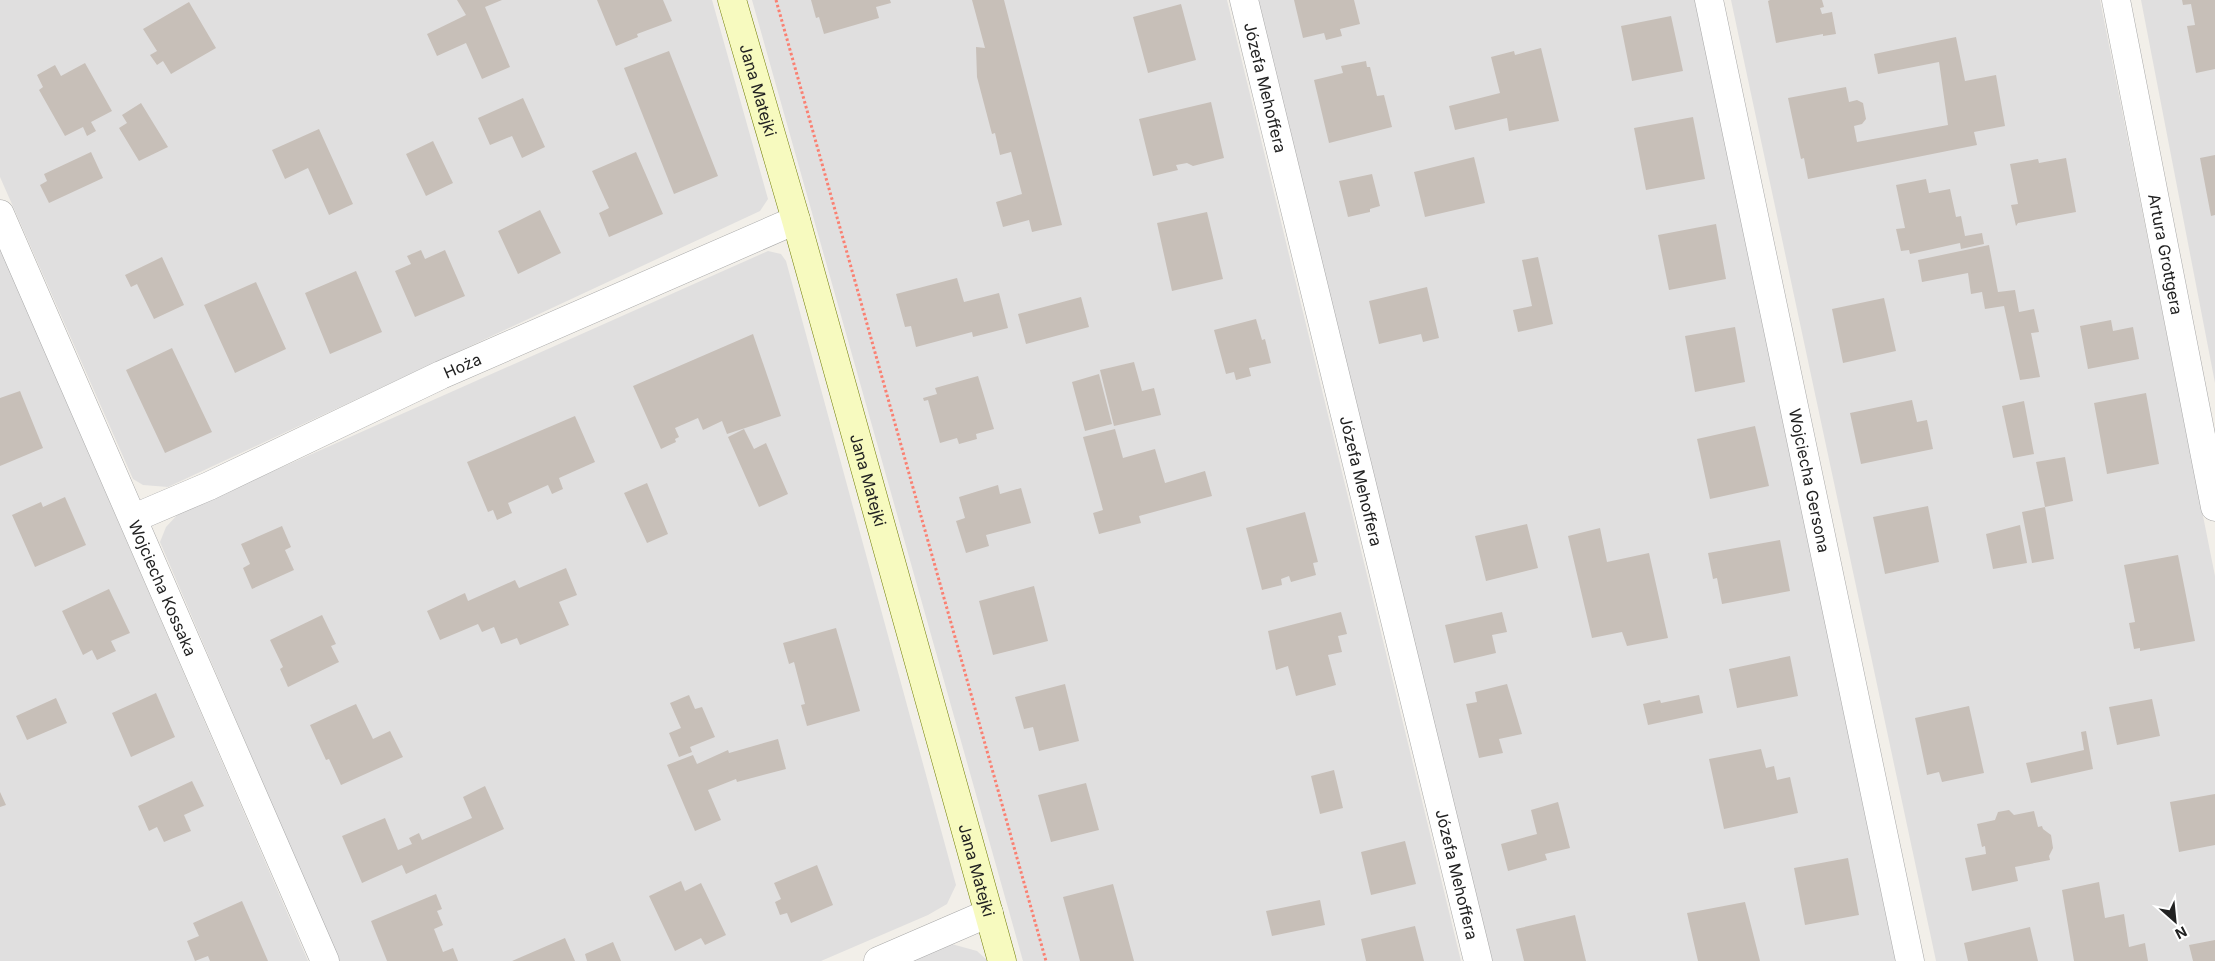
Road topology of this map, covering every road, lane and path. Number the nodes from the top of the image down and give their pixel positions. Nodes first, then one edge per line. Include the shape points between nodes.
1 (732, 0) edge
2 (776, 0) edge
3 (1244, 0) edge
4 (1709, 0) edge
5 (2116, 0) edge
6 (0, 214) edge
7 (796, 220) junction
8 (2215, 507) edge
9 (134, 518) junction
10 (989, 913) junction
11 (324, 961) edge
12 (878, 961) edge
13 (1002, 961) edge
14 (1046, 961) edge
15 (1478, 961) edge
16 (1910, 961) edge

1 - 7 street, Jana Matejki
2 - 14 path
3 - 15 street, Józefa Mehoffera
4 - 16 street, Wojciecha Gersona
5 - 8 street, Artura Grottgera
6 - 9 street, Wojciecha Kossaka
7 - 9 street, Hoża via 440,375 209,486
7 - 10 street, Jana Matejki
9 - 11 street, Wojciecha Kossaka
10 - 12 street
10 - 13 street, Jana Matejki

